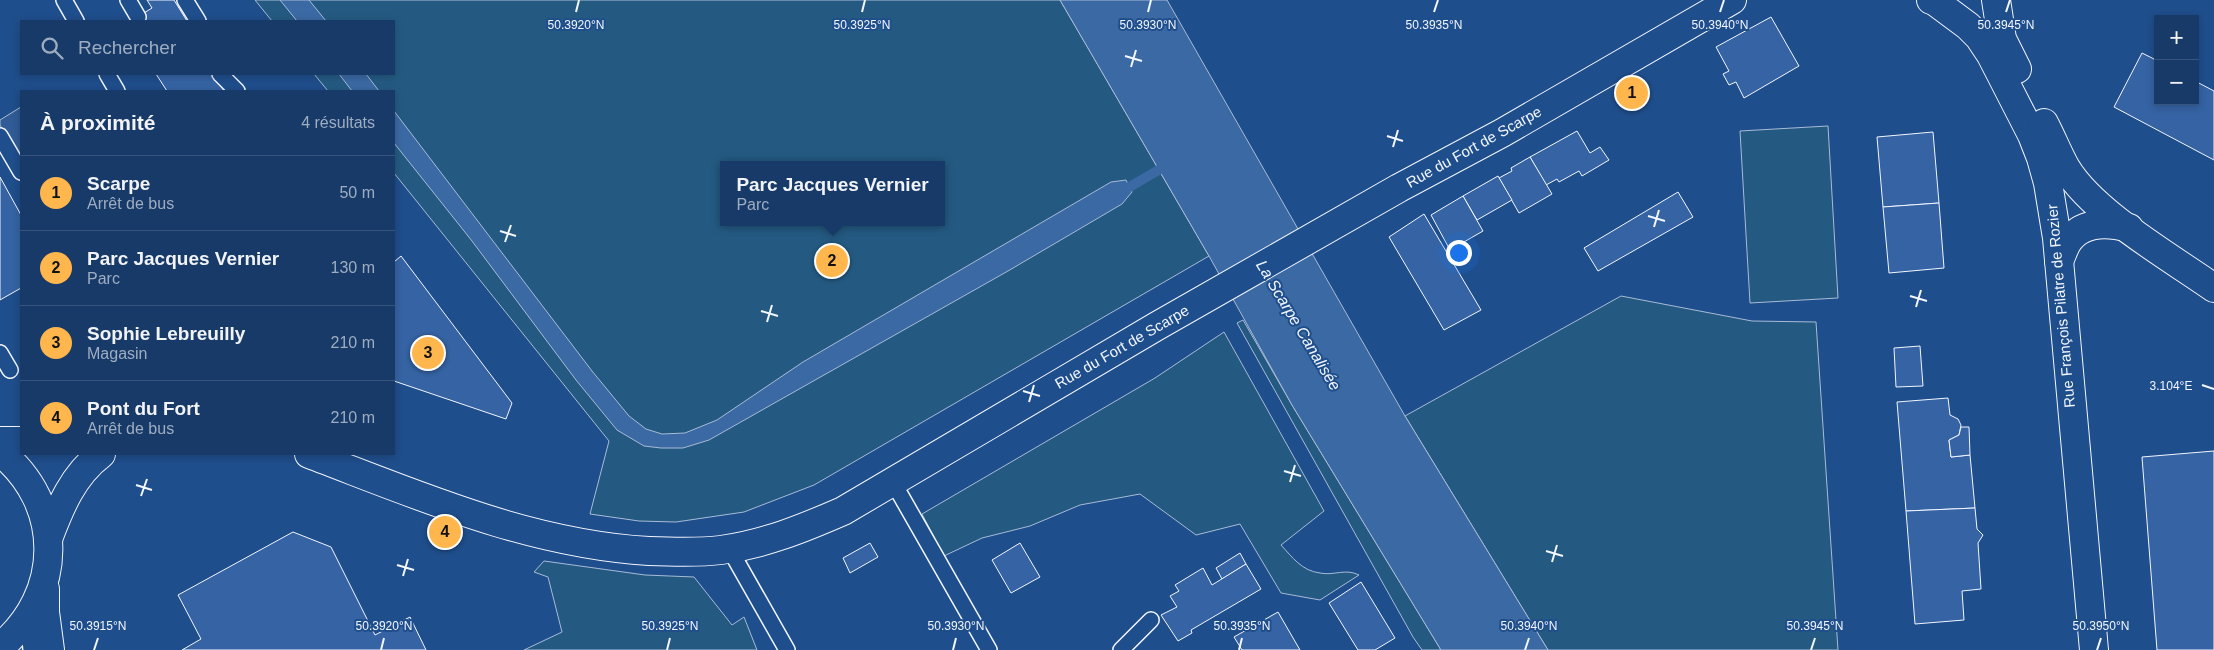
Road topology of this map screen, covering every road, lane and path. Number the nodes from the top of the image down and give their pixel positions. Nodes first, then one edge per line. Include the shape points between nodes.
1 (64, 0) edge
2 (128, 0) edge
3 (185, 0) edge
4 (1932, 0) edge
5 (1937, 0) edge
6 (1996, 0) edge
7 (1732, 1) edge
8 (138, 17) dead end
9 (75, 20) edge
10 (197, 20) edge
11 (108, 75) edge
12 (221, 75) edge
13 (116, 90) edge
14 (236, 90) edge
15 (0, 136) edge
16 (20, 170) edge
17 (2129, 228) junction
18 (2059, 261) junction
19 (2214, 288) edge
20 (0, 354) edge
21 (10, 370) dead end
22 (20, 441) edge
23 (0, 442) edge
24 (0, 452) edge
25 (100, 455) edge
26 (312, 455) edge
27 (893, 482) junction
28 (48, 539) junction
29 (729, 548) junction
30 (45, 580) junction
31 (31, 614) junction
32 (1151, 620) dead end
33 (0, 647) edge
34 (31, 650) edge
35 (50, 650) edge
36 (786, 650) edge
37 (989, 650) edge
38 (1121, 650) edge
39 (2094, 650) edge

1 - 9 lane
2 - 8 lane
3 - 10 lane
4 - 5 main road
4 - 18 main road, Rue François Pilatre de Rozier via 1980,37 2032,135 2048,182
6 - 17 main road via 2002,38 2066,168 2084,191
7 - 27 main road, Rue du Fort de Scarpe via 1190,308
11 - 13 lane
12 - 14 lane
15 - 16 lane
17 - 18 main road via 2102,223 2088,227 2067,242
17 - 19 main road
18 - 39 main road, Rue François Pilatre de Rozier
20 - 21 lane
22 - 23 main road
24 - 28 main road via 19,470 36,495
25 - 28 main road via 92,460 70,490
26 - 29 main road, Rue du Fort de Scarpe via 448,507 542,535 628,550 692,552
27 - 29 main road, Rue du Fort de Scarpe via 796,532
27 - 37 lane
28 - 30 main road
29 - 36 lane
30 - 31 main road
30 - 35 main road
31 - 33 main road
31 - 34 lane
32 - 38 lane

